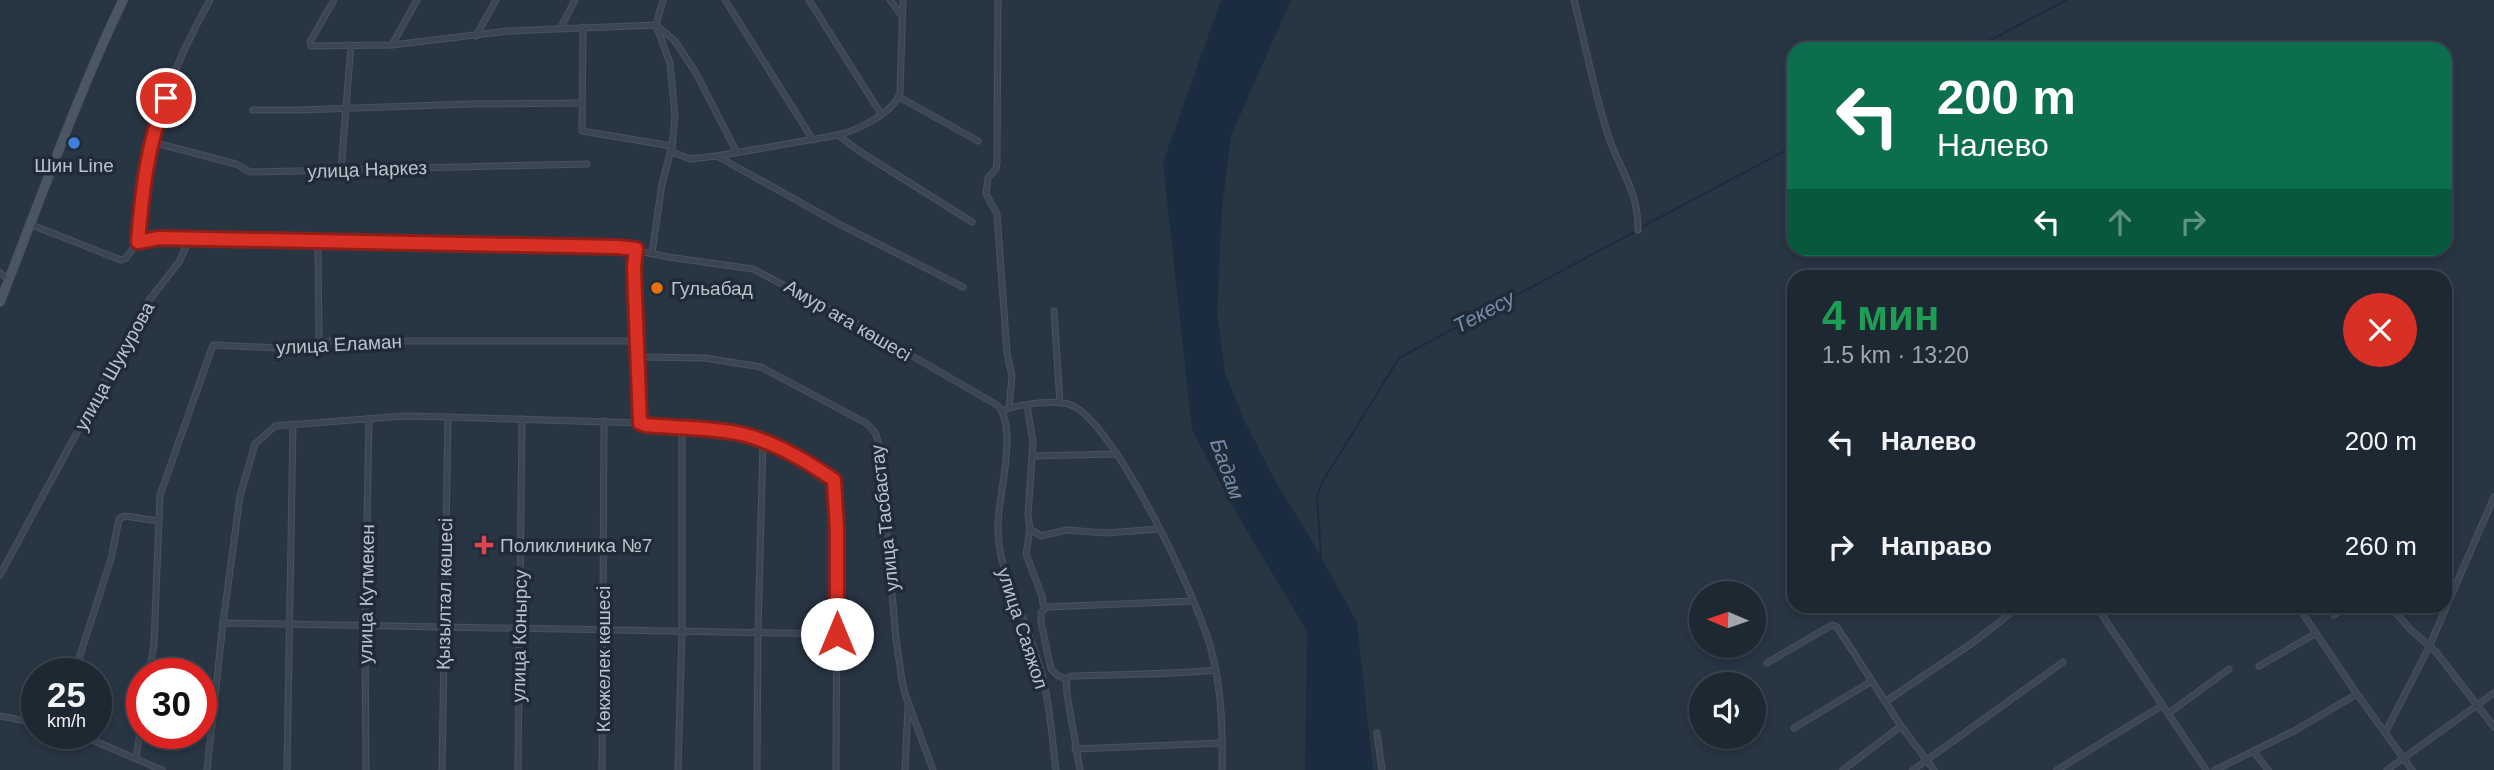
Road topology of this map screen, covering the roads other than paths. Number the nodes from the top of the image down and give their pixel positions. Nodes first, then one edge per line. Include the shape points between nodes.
1 (123, 0) edge
2 (210, 0) edge
3 (334, 0) edge
4 (417, 0) edge
5 (496, 0) edge
6 (575, 0) edge
7 (663, 0) edge
8 (725, 0) edge
9 (808, 0) edge
10 (890, 0) edge
11 (903, 0) edge
12 (998, 0) edge
13 (1574, 0) edge
14 (902, 16) junction
15 (656, 26) junction
16 (561, 27) junction
17 (583, 27) junction
18 (476, 36) junction
19 (351, 45) junction
20 (391, 45) junction
21 (899, 97) junction
22 (581, 103) junction
23 (345, 109) junction
24 (253, 110) dead end
25 (881, 114) junction
26 (838, 135) junction
27 (813, 140) junction
28 (978, 141) dead end
29 (152, 142) junction
30 (671, 149) junction
31 (736, 151) junction
32 (717, 156) junction
33 (587, 164) dead end
34 (341, 170) junction
35 (972, 222) dead end
36 (29, 224) junction
37 (1638, 230) dead end
38 (189, 240) junction
39 (138, 242) junction
40 (318, 242) junction
41 (636, 249) junction
42 (652, 253) junction
43 (0, 273) edge
44 (9, 280) junction
45 (963, 287) dead end
46 (0, 302) edge
47 (1054, 311) dead end
48 (636, 341) junction
49 (319, 342) junction
50 (638, 357) junction
51 (1060, 403) junction
52 (1027, 405) junction
53 (1006, 409) junction
54 (448, 417) junction
55 (369, 419) junction
56 (522, 419) junction
57 (604, 421) junction
58 (640, 423) junction
59 (293, 424) junction
60 (682, 428) junction
61 (763, 441) junction
62 (1117, 454) junction
63 (1031, 456) junction
64 (2494, 497) edge
65 (158, 521) junction
66 (1030, 529) junction
67 (1159, 529) junction
68 (0, 575) edge
69 (2452, 594) edge
70 (1193, 601) junction
71 (1046, 607) junction
72 (2011, 613) edge
73 (2101, 613) edge
74 (2302, 613) edge
75 (2337, 613) edge
76 (2397, 613) edge
77 (2444, 613) edge
78 (2334, 615) dead end
79 (223, 623) junction
80 (288, 625) junction
81 (365, 626) junction
82 (519, 628) junction
83 (443, 629) junction
84 (603, 629) junction
85 (682, 631) junction
86 (758, 632) junction
87 (837, 634) junction
88 (2315, 634) junction
89 (2429, 647) junction
90 (79, 658) edge
91 (152, 658) edge
92 (2063, 662) dead end
93 (1767, 663) dead end
94 (2259, 666) dead end
95 (2229, 669) dead end
96 (1216, 670) junction
97 (1069, 678) junction
98 (1872, 681) junction
99 (2494, 693) edge
100 (2357, 694) junction
101 (908, 702) junction
102 (1885, 702) junction
103 (2163, 705) junction
104 (2476, 706) junction
105 (2169, 713) junction
106 (0, 716) edge
107 (21, 720) edge
108 (1901, 726) junction
109 (2494, 727) edge
110 (1794, 728) dead end
111 (1377, 733) dead end
112 (2385, 733) junction
113 (1222, 743) junction
114 (112, 748) edge
115 (137, 749) edge
116 (1076, 749) junction
117 (2253, 751) junction
118 (136, 758) junction
119 (2404, 758) junction
120 (1927, 760) junction
121 (162, 770) edge
122 (207, 770) edge
123 (287, 770) edge
124 (366, 770) edge
125 (442, 770) edge
126 (518, 770) edge
127 (602, 770) edge
128 (678, 770) edge
129 (757, 770) edge
130 (836, 770) edge
131 (905, 770) edge
132 (933, 770) edge
133 (1056, 770) edge
134 (1080, 770) edge
135 (1222, 770) edge
136 (1382, 770) edge
137 (1843, 770) edge
138 (1913, 770) edge
139 (1934, 770) edge
140 (2057, 770) edge
141 (2206, 770) edge
142 (2215, 770) edge
143 (2268, 770) edge
144 (2387, 770) edge
145 (2412, 770) edge

1 - 36 main road
2 - 29 street via 191,34
3 - 19 street via 310,45
4 - 20 street
5 - 18 street
6 - 16 street
7 - 15 street
8 - 27 street
9 - 25 street
10 - 14 street
11 - 14 street
12 - 53 street, улица Саяжол via 997,163 986,194 997,214 1012,376
13 - 37 street via 1608,135 1634,192
14 - 21 street
15 - 17 street
15 - 30 street via 670,63 675,117
15 - 31 street via 675,41 696,73
16 - 17 street
16 - 18 street
17 - 22 street
18 - 20 street
19 - 20 street
19 - 23 street
21 - 25 street
21 - 28 street
22 - 23 street
22 - 30 street via 584,132
23 - 24 street
23 - 34 street
25 - 26 street
26 - 27 street
26 - 35 street
27 - 31 street
29 - 34 street, улица Наркез via 236,164 250,172
29 - 39 street via 142,187
30 - 32 street via 690,159
30 - 42 street
31 - 32 street
32 - 45 street
33 - 34 street, улица Наркез
36 - 39 street via 119,260
36 - 44 main road
38 - 39 street
38 - 40 street, Амур аға көшесі
38 - 68 street, улица Шукурова via 179,262 147,303
40 - 41 street, Амур аға көшесі
40 - 49 street
41 - 42 street, Амур аға көшесі
41 - 48 street
42 - 53 street, Амур аға көшесі via 753,269
43 - 44 street
44 - 46 main road
47 - 51 street
48 - 49 street, улица Еламан
48 - 50 street
49 - 65 street, улица Еламан via 302,349 213,345 165,476
50 - 58 street
50 - 101 street, улица Тасбастау via 705,358 761,367 875,432 896,639
51 - 52 street
51 - 62 street via 1082,411
52 - 53 street
52 - 63 street
53 - 133 street, улица Саяжол via 999,550 1043,678
54 - 55 street
54 - 56 street
54 - 83 street, Қызылтал көшесі
55 - 59 street
55 - 81 street, улица Кутмекен
56 - 57 street
56 - 82 street, улица Конырсу
57 - 58 street
57 - 84 street, Көкжелек көшесі
58 - 60 street
59 - 79 street via 275,425 255,444 240,496
59 - 80 street
60 - 61 street
60 - 85 street
61 - 86 street
61 - 87 street via 834,480
62 - 63 street
62 - 67 street
63 - 66 street
64 - 69 street
65 - 90 street via 119,519
65 - 91 street, улица Еламан
66 - 67 street via 1041,536 1067,530
66 - 71 street via 1026,554
67 - 70 street
70 - 71 street
70 - 96 street
71 - 97 street via 1041,622 1051,669
72 - 102 street
73 - 103 street
74 - 88 street
75 - 78 street
76 - 89 street
77 - 89 street
79 - 80 street
79 - 122 street
80 - 81 street
80 - 123 street
81 - 83 street
81 - 124 street, улица Кутмекен
82 - 83 street
82 - 84 street
82 - 126 street, улица Конырсу
83 - 125 street, Қызылтал көшесі
84 - 85 street
84 - 127 street, Көкжелек көшесі
85 - 86 street
85 - 128 street
86 - 87 street
86 - 129 street
87 - 130 street
88 - 94 street
88 - 100 street
89 - 104 street
89 - 112 street
92 - 120 street
93 - 98 street via 1832,625
95 - 105 street
96 - 97 street
96 - 113 street
97 - 116 street via 1067,694
98 - 102 street
98 - 110 street
99 - 104 street
100 - 112 street
100 - 117 street
101 - 131 street
101 - 132 street, улица Тасбастау
102 - 108 street
103 - 105 street
103 - 140 street
104 - 109 street
104 - 119 street
105 - 141 street
106 - 107 street
108 - 120 street
108 - 137 street
111 - 136 street
112 - 119 street
113 - 116 street
113 - 135 street
114 - 118 street
115 - 118 street
116 - 134 street
117 - 142 street
117 - 143 street
118 - 121 street
119 - 144 street
119 - 145 street
120 - 138 street
120 - 139 street

